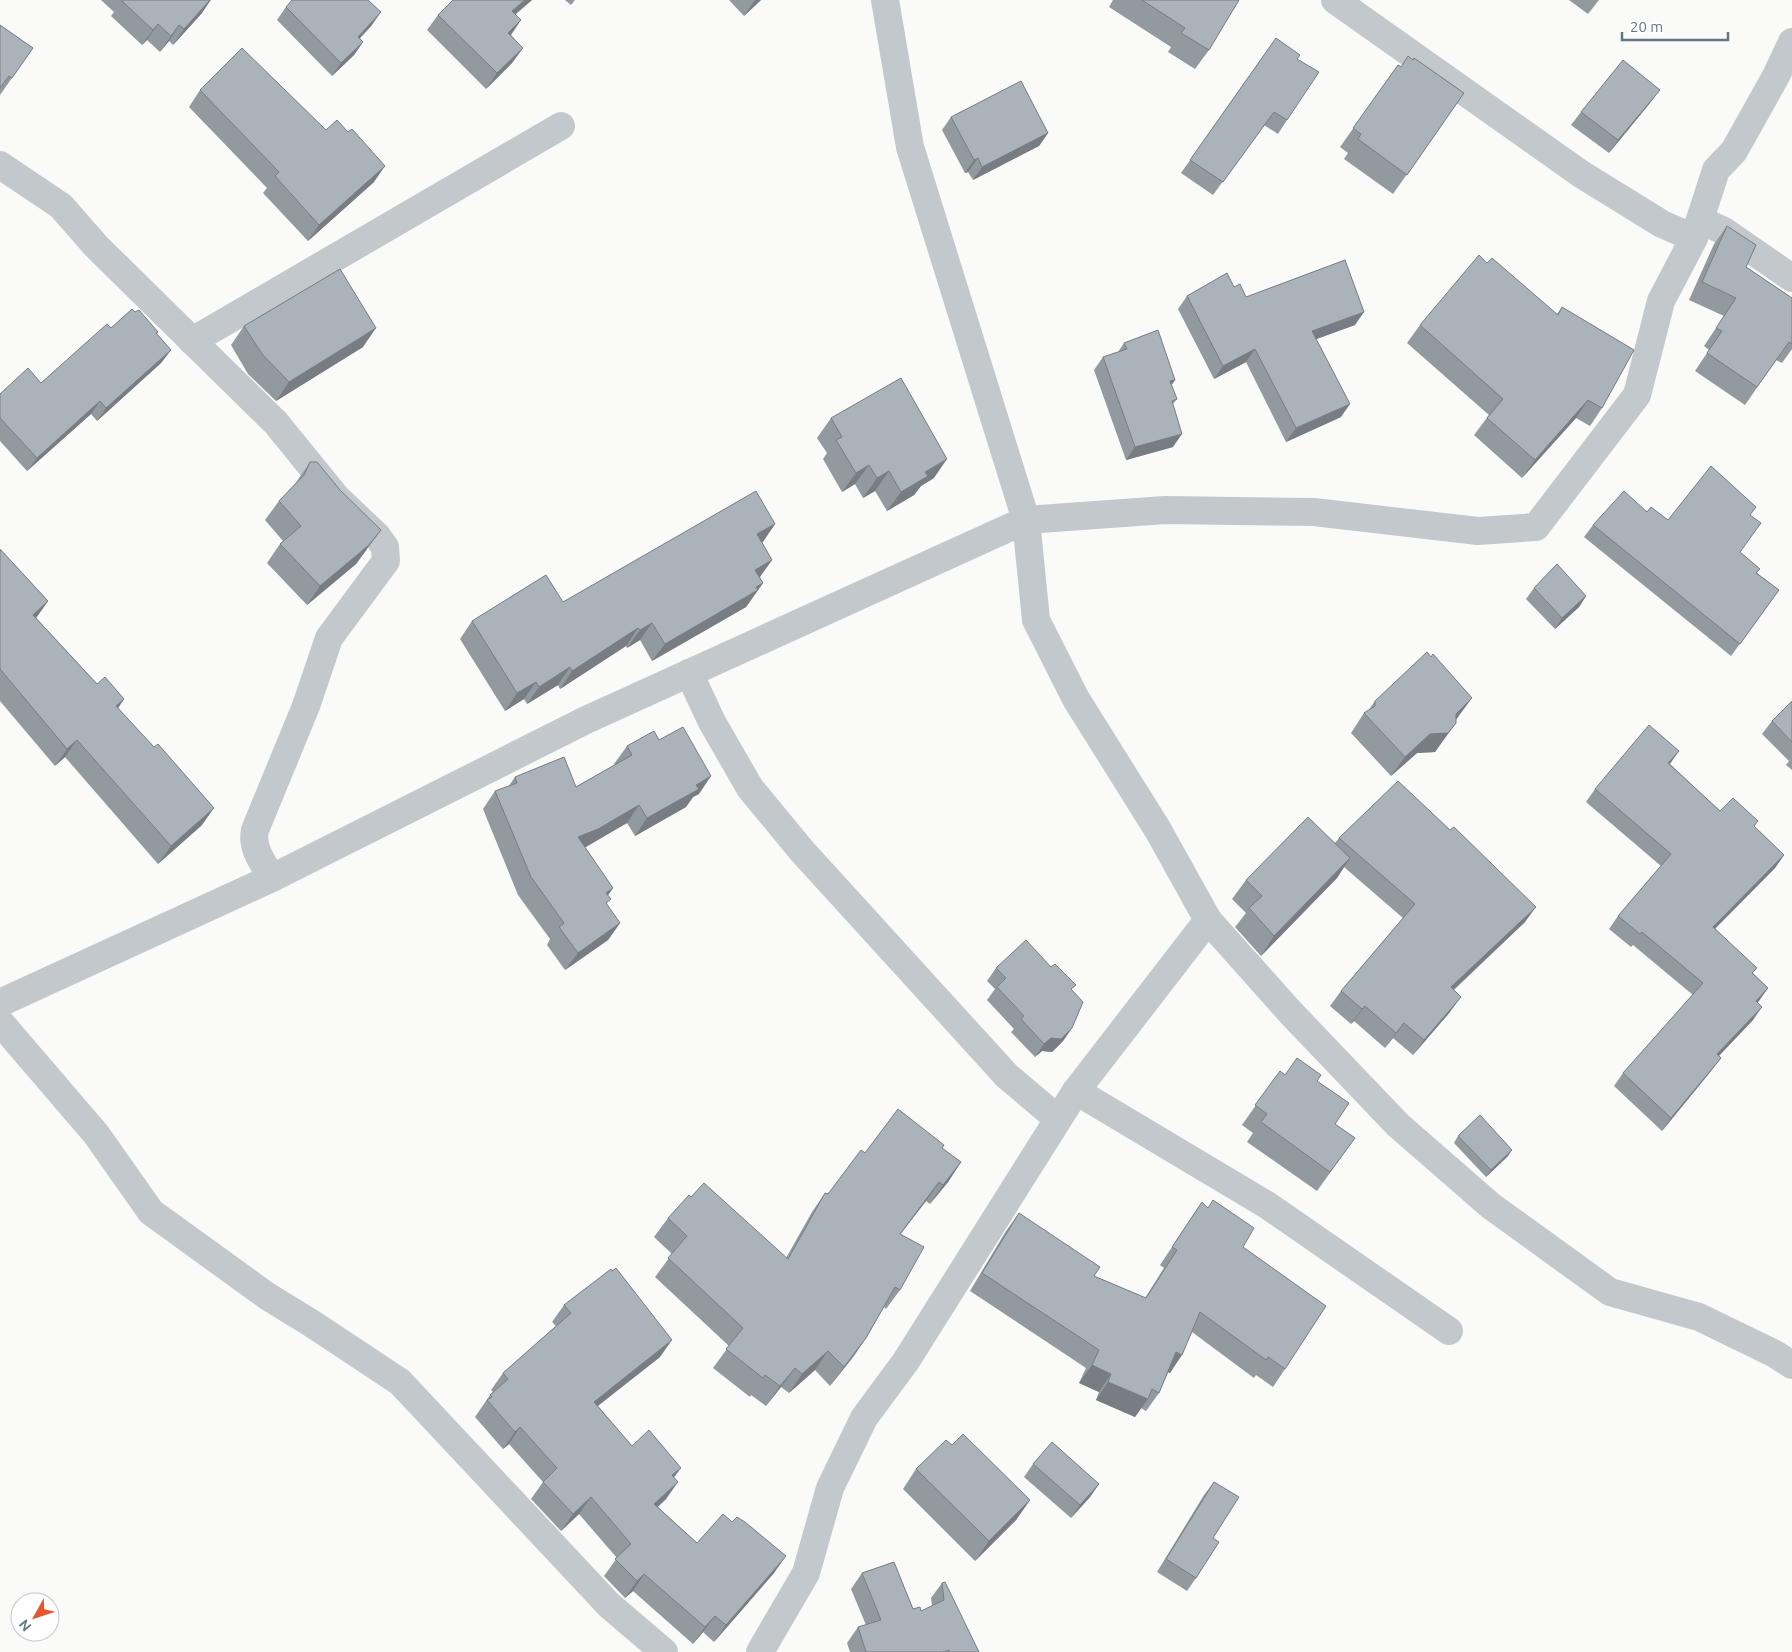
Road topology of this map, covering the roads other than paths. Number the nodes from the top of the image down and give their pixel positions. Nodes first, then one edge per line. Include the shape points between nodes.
1 (886, 0) edge
2 (1335, 0) edge
3 (1792, 42) edge
4 (561, 126) dead end
5 (0, 165) edge
6 (1697, 229) junction
7 (1792, 278) edge
8 (192, 341) junction
9 (1026, 520) junction
10 (689, 673) junction
11 (272, 878) junction
12 (1208, 920) junction
13 (0, 1003) edge
14 (0, 1022) edge
15 (1076, 1091) junction
16 (1058, 1120) junction
17 (1449, 1331) dead end
18 (1792, 1365) edge
19 (664, 1652) edge
20 (760, 1652) edge

1 - 9 street via 910,147
2 - 6 street via 1581,174 1662,224
3 - 6 street via 1734,151 1716,170
4 - 8 street
5 - 8 street via 61,206 96,246
6 - 7 street via 1724,231
6 - 9 street via 1661,301 1637,395 1536,526 1478,531 1314,512 1165,510
8 - 11 street via 276,423 337,498 377,536 385,548 386,560 329,638 306,706 255,830 255,848
9 - 10 street
9 - 12 street via 1036,620 1076,699 1158,830
10 - 11 street via 586,720
10 - 16 street via 712,722 750,788 802,851 1007,1076
11 - 13 street
12 - 15 street
12 - 18 street via 1290,1013 1398,1125 1491,1206 1610,1292 1699,1318
14 - 19 street via 96,1134 151,1212 267,1296 400,1382 610,1606
15 - 16 street
15 - 17 street via 1267,1205
16 - 20 street via 906,1361 864,1418 830,1488 806,1573

